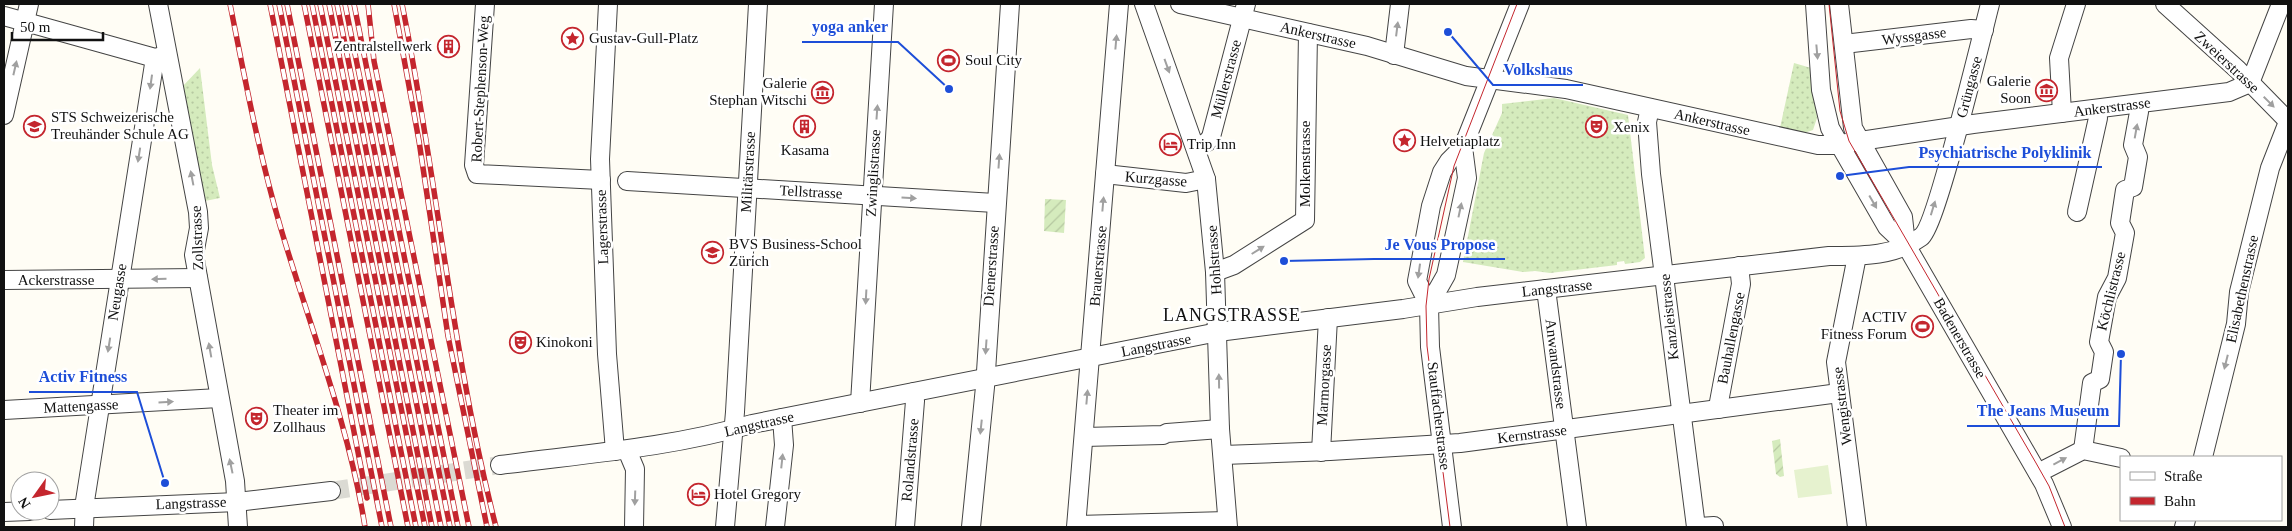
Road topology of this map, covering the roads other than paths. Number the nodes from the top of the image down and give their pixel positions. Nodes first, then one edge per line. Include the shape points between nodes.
1 (29, 4) edge
2 (158, 4) edge
3 (485, 4) edge
4 (608, 4) edge
5 (758, 4) edge
6 (884, 4) edge
7 (1010, 4) edge
8 (1119, 4) edge
9 (1144, 4) edge
10 (1180, 4) edge
11 (1400, 4) edge
12 (1520, 4) edge
13 (1815, 4) edge
14 (1839, 4) edge
15 (1990, 4) edge
16 (2076, 4) edge
17 (2165, 4) edge
18 (2281, 4) edge
19 (1244, 10) edge
20 (4, 16) edge
21 (25, 22) junction
22 (1984, 30) junction
23 (1308, 32) junction
24 (1844, 44) junction
25 (1394, 55) junction
26 (161, 56) junction
27 (1490, 79) junction
28 (2250, 83) junction
29 (2138, 104) junction
30 (1650, 108) junction
31 (2097, 109) junction
32 (2062, 113) junction
33 (4, 116) edge
34 (2288, 122) edge
35 (1958, 128) junction
36 (1859, 142) junction
37 (1839, 145) junction
38 (1463, 147) junction
39 (1196, 148) junction
40 (1105, 174) junction
41 (1206, 179) junction
42 (601, 180) junction
43 (627, 181) dead end
44 (747, 189) junction
45 (872, 196) junction
46 (995, 203) junction
47 (2077, 212) dead end
48 (1906, 245) junction
49 (1857, 256) junction
50 (1739, 266) junction
51 (1215, 272) junction
52 (1665, 275) junction
53 (198, 278) junction
54 (4, 280) edge
55 (119, 280) junction
56 (1546, 289) junction
57 (1429, 304) junction
58 (1328, 318) junction
59 (1218, 332) junction
60 (1091, 358) junction
61 (985, 378) junction
62 (914, 392) junction
63 (1839, 392) junction
64 (219, 398) junction
65 (860, 403) junction
66 (100, 405) junction
67 (1719, 409) junction
68 (4, 410) edge
69 (1680, 415) junction
70 (782, 418) junction
71 (734, 429) junction
72 (1220, 429) junction
73 (1564, 430) junction
74 (1084, 437) junction
75 (1442, 444) junction
76 (621, 450) junction
77 (2083, 450) junction
78 (1320, 452) junction
79 (1223, 455) junction
80 (2203, 456) edge
81 (2120, 458) edge
82 (500, 465) tunnel mouth
83 (2041, 478) junction
84 (331, 491) tunnel mouth
85 (237, 502) junction
86 (84, 508) junction
87 (60, 509) edge
88 (1227, 524) edge
89 (1076, 526) edge
90 (84, 527) edge
91 (238, 527) edge
92 (634, 527) edge
93 (725, 527) edge
94 (776, 527) edge
95 (905, 527) edge
96 (971, 527) edge
97 (1452, 527) edge
98 (1577, 527) edge
99 (1703, 527) edge
100 (1857, 527) edge
101 (2049, 527) edge
102 (2062, 527) edge

1 - 21 street
2 - 26 street, Zollstrasse
3 - 42 street, Robert-Stephenson-Weg via 474,160 477,174
4 - 42 street, Lagerstrasse
5 - 44 street, Militärstrasse
45 -> 6 street, Zwinglistrasse
46 -> 7 street, Dienerstrasse
40 -> 8 street, Brauerstrasse
9 -> 39 street, Hohlstrasse
10 - 19 street, Ankerstrasse
25 -> 11 street
12 - 27 street, Stauffacherstrasse
13 -> 37 street, Badenerstrasse via 1821,90 1830,128
14 - 24 street, Badenerstrasse
15 - 22 street, Grüngasse
16 - 32 street via 2058,66
17 - 28 street, Zweierstrasse
18 - 28 street
19 - 23 street, Ankerstrasse
19 - 39 street, Müllerstrasse via 1211,136 1208,142
20 - 21 street
21 - 26 street
33 -> 21 street
22 - 24 street, Wyssgasse
22 - 35 street, Grüngasse
23 - 25 street, Ankerstrasse
51 -> 23 street, Molkenstrasse via 1234,265 1305,220
24 - 36 street, Badenerstrasse via 1853,128
25 - 27 street, Ankerstrasse via 1466,76
53 -> 26 street, Zollstrasse via 194,254 199,228 198,212
26 -> 55 street, Neugasse
27 - 30 street, Ankerstrasse via 1544,84
27 - 38 street, Stauffacherstrasse
28 - 29 street, Ankerstrasse via 2229,92
28 -> 34 street, Zweierstrasse
29 - 31 street, Ankerstrasse
77 -> 29 street, Köchlistrasse via 2092,384 2100,379 2104,352 2099,342 2107,297 2117,278 2125,233 2120,223 2125,190 2133,187 2138,157 2133,145
30 - 37 street, Ankerstrasse via 1818,146
30 - 52 street, Kanzleistrasse via 1647,122 1651,174
31 - 32 street, Ankerstrasse
31 - 47 street via 2098,118
32 - 35 street, Ankerstrasse
34 -> 80 street, Elisabethenstrasse via 2270,168
35 - 36 street, Ankerstrasse
48 -> 35 street, Grüngasse via 1926,232
36 - 37 street, Ankerstrasse
36 - 48 street, Badenerstrasse via 1903,217
37 -> 48 street, Badenerstrasse via 1887,227
57 -> 38 street, Stauffacherstrasse via 1443,284 1448,266 1467,178
38 -> 57 street, Stauffacherstrasse via 1442,172 1431,206 1418,281
39 - 41 street, Hohlstrasse
40 - 41 street, Kurzgasse via 1186,183
60 -> 40 street, Brauerstrasse
41 - 51 street, Hohlstrasse
42 - 76 street, Lagerstrasse via 608,380
43 - 44 street, Tellstrasse
44 - 45 street, Tellstrasse
44 - 71 street, Militärstrasse
45 -> 46 street, Tellstrasse
45 -> 65 street, Zwinglistrasse
46 -> 61 street, Dienerstrasse
48 - 49 street, Langstrasse via 1886,253
48 - 83 street, Badenerstrasse
49 - 50 street, Langstrasse
49 - 63 street, Wengistrasse via 1836,362
50 - 52 street, Langstrasse
50 - 67 street, Bauhallengasse via 1741,284
51 - 59 street, Hohlstrasse
52 - 56 street, Langstrasse
52 - 69 street, Kanzleistrasse
53 -> 55 street, Ackerstrasse
64 -> 53 street, Zollstrasse
54 - 55 street, Ackerstrasse
55 -> 66 street, Neugasse
56 - 57 street, Langstrasse
56 - 73 street, Anwandstrasse
57 - 58 street, Langstrasse
57 - 75 street, Stauffacherstrasse via 1430,347
58 - 59 street, Langstrasse
58 - 78 street, Marmorgasse
59 - 60 street, Langstrasse
72 -> 59 street, Hohlstrasse
60 - 61 street, Langstrasse
74 -> 60 street, Brauerstrasse
61 - 62 street, Langstrasse
61 -> 96 street, Dienerstrasse
62 - 65 street, Langstrasse
62 - 95 street, Rolandstrasse
63 - 67 street, Kernstrasse
63 - 100 street, Wengistrasse
66 -> 64 street, Mattengasse
85 -> 64 street, Zollstrasse
65 - 70 street, Langstrasse
66 - 68 street, Mattengasse
66 - 86 street, Neugasse
67 - 69 street, Kernstrasse
69 - 73 street, Kernstrasse
69 - 99 street, Kanzleistrasse
70 - 71 street, Langstrasse
94 -> 70 street via 784,445
71 - 76 street, Langstrasse
71 - 93 street, Militärstrasse
72 - 74 street via 1163,435
72 - 79 street, Hohlstrasse
73 - 75 street, Kernstrasse
73 - 98 street, Anwandstrasse
74 - 89 street, Brauerstrasse
75 - 78 street, Kernstrasse
75 - 97 street, Stauffacherstrasse
76 - 82 street, Langstrasse
76 -> 92 street, Lagerstrasse via 635,469
77 - 81 street
83 -> 77 street
78 - 79 street, Kernstrasse
79 - 88 street, Hohlstrasse
83 - 101 street via 2042,501
83 - 102 street, Badenerstrasse
84 - 85 street, Langstrasse
85 - 86 street, Langstrasse
85 - 91 street, Zollstrasse
86 - 87 street, Langstrasse
86 - 90 street, Neugasse
88 - 89 street

